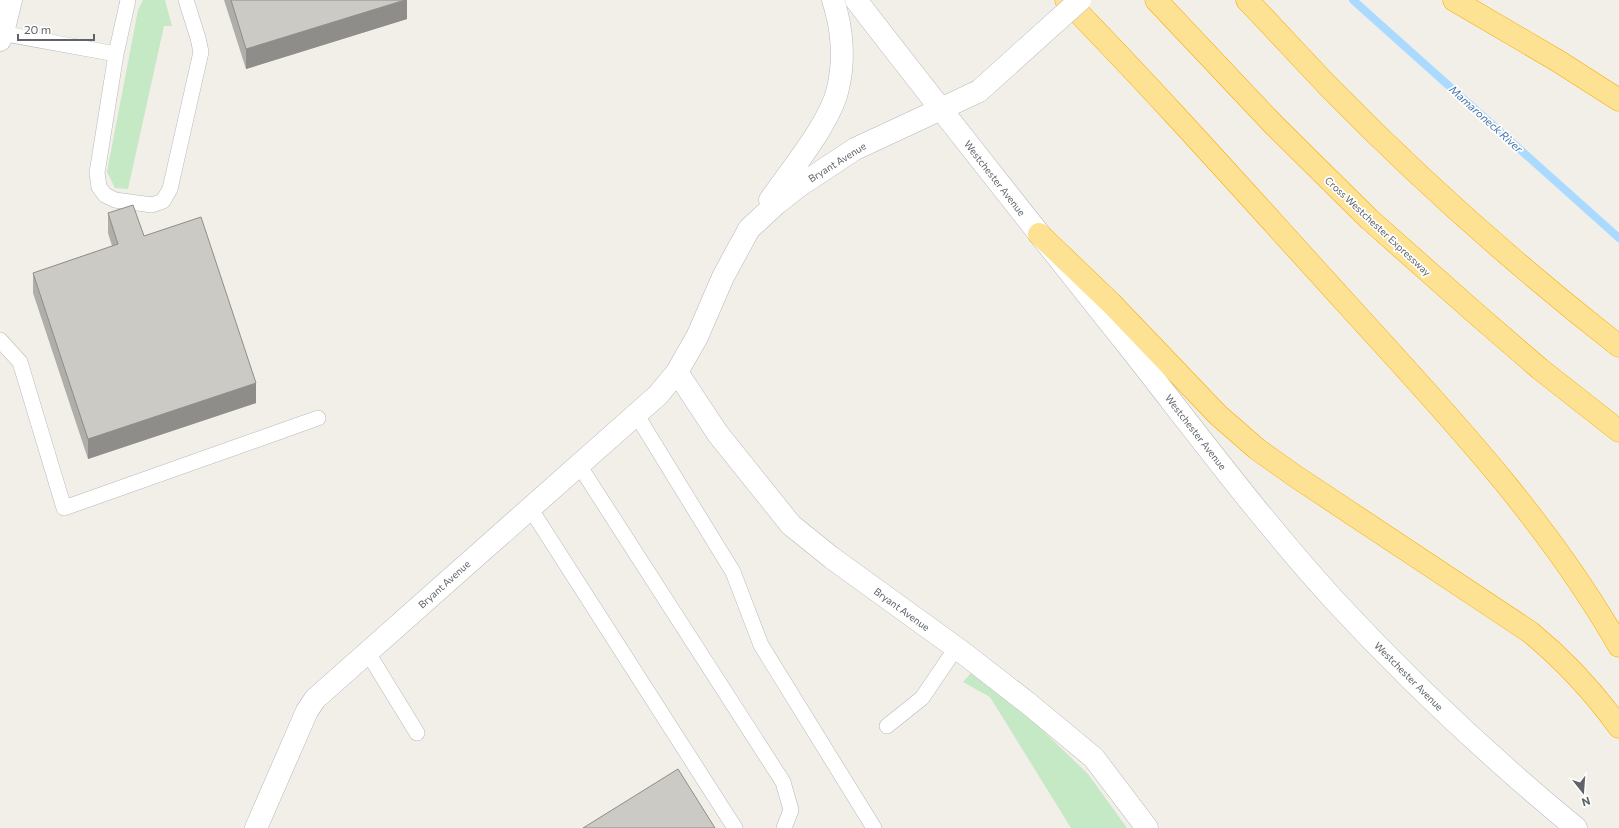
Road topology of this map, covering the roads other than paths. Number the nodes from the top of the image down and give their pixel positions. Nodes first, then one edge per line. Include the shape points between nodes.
1 (10, 0) edge
2 (128, 0) edge
3 (186, 0) edge
4 (833, 0) edge
5 (856, 0) edge
6 (1066, 0) edge
7 (1080, 0) edge
8 (1156, 0) edge
9 (1247, 0) edge
10 (1454, 0) edge
11 (1, 35) edge
12 (116, 54) junction
13 (1619, 100) edge
14 (940, 109) junction
15 (749, 230) junction
16 (1039, 234) junction
17 (0, 340) edge
18 (1619, 346) edge
19 (677, 372) junction
20 (636, 414) junction
21 (318, 418) dead end
22 (1619, 431) edge
23 (579, 464) junction
24 (530, 508) junction
25 (1619, 646) edge
26 (956, 648) junction
27 (368, 653) junction
28 (887, 726) dead end
29 (1619, 727) edge
30 (417, 733) dead end
31 (256, 828) edge
32 (735, 828) edge
33 (784, 828) edge
34 (874, 828) edge
35 (1147, 828) edge
36 (1576, 828) edge

1 - 11 street
2 - 12 lane
3 - 12 lane via 201,52 170,189 163,201 152,205 115,200 105,195 99,187 97,173
4 - 15 street via 842,39 838,88 830,110 814,138
5 - 14 street, Westchester Avenue
6 - 25 highway via 1164,103 1486,458 1564,561
7 - 14 street, Bryant Avenue, bridge via 979,91
8 - 22 highway, Cross Westchester Expressway via 1273,124 1369,219 1540,369
9 - 18 highway via 1331,88 1425,179 1527,270
10 - 13 highway
11 - 12 lane
14 - 15 street, Bryant Avenue via 855,149 799,186
14 - 16 street, Westchester Avenue
15 - 19 street, Bryant Avenue via 723,277 697,337
16 - 29 highway via 1111,303 1186,384 1238,433 1295,476 1530,632 1579,677
16 - 36 street, Westchester Avenue via 1274,529 1334,600 1466,732
17 - 21 lane via 20,362 64,508
19 - 20 street, Bryant Avenue via 658,395
19 - 26 street, Bryant Avenue via 718,434 791,525
20 - 23 street, Bryant Avenue
20 - 34 lane via 733,572 761,645
23 - 24 street, Bryant Avenue
23 - 33 lane via 783,782 791,810
24 - 27 street, Bryant Avenue
24 - 32 lane
26 - 28 lane via 922,698
26 - 35 street, Bryant Avenue via 1094,758
27 - 30 lane
27 - 31 street, Bryant Avenue via 315,699 307,711

